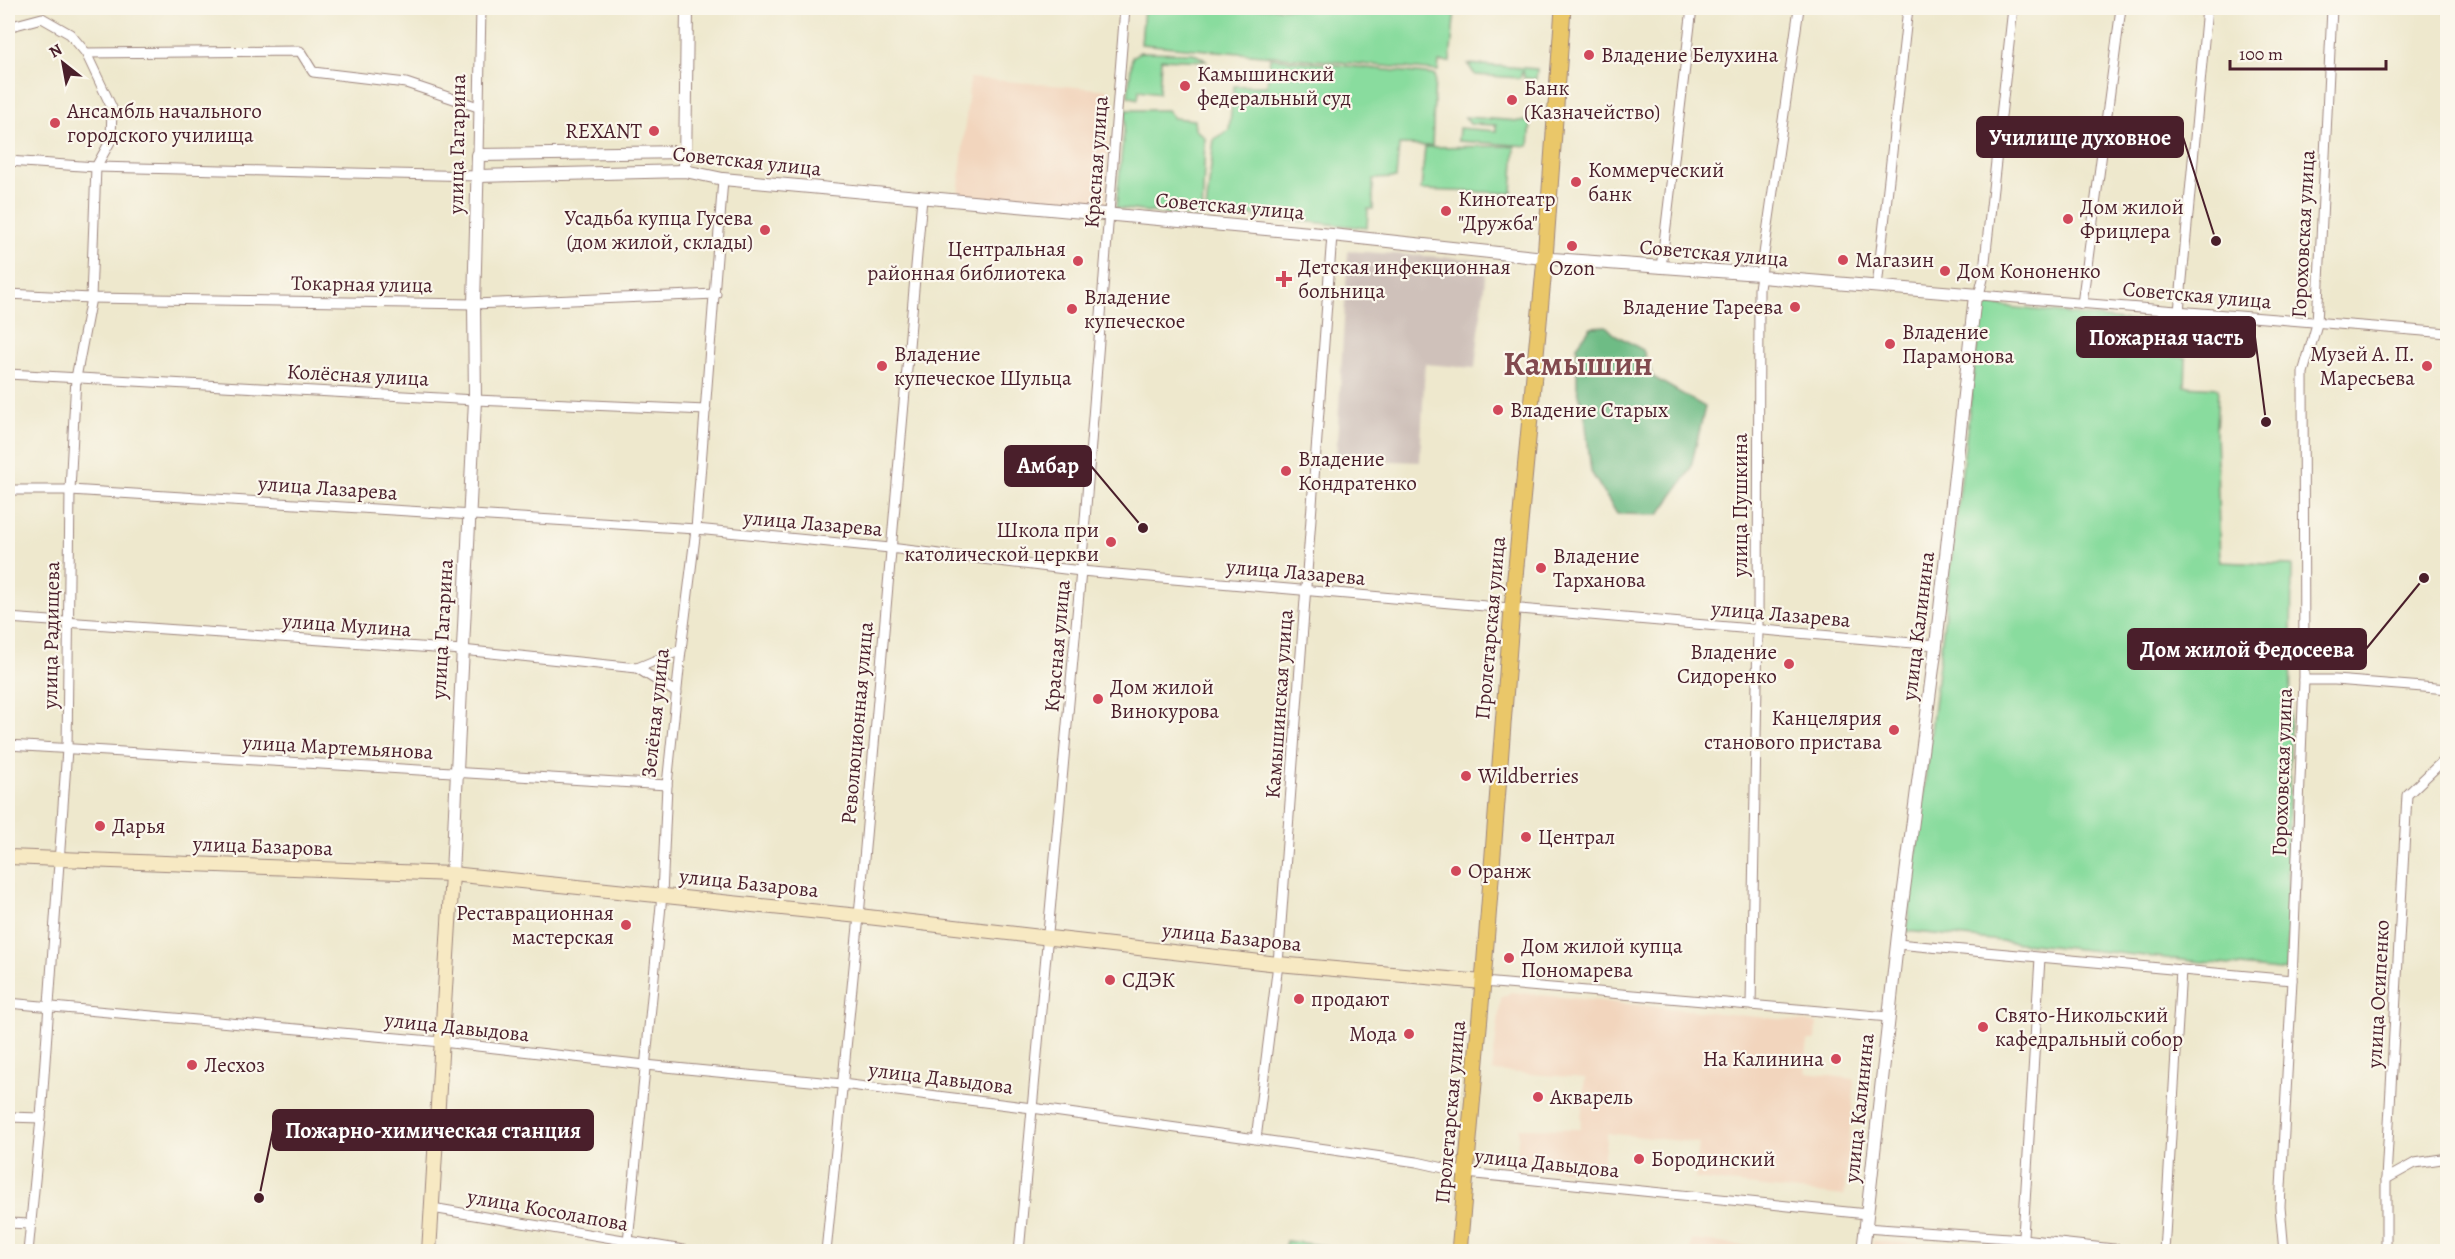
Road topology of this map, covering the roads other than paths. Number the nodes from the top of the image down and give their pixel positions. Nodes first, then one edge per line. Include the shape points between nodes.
1 (481, 8) edge
2 (687, 8) edge
3 (1125, 8) edge
4 (1563, 8) edge
5 (1692, 8) edge
6 (1799, 8) edge
7 (1908, 8) edge
8 (2013, 8) edge
9 (2121, 8) edge
10 (2207, 8) edge
11 (2332, 8) edge
12 (2447, 8) edge
13 (2448, 24) edge
14 (8, 27) edge
15 (86, 53) junction
16 (478, 107) junction
17 (686, 152) junction
18 (478, 155) junction
19 (8, 161) edge
20 (96, 167) junction
21 (685, 171) junction
22 (478, 176) junction
23 (723, 179) junction
24 (922, 198) junction
25 (1110, 214) junction
26 (1332, 235) junction
27 (1545, 258) junction
28 (1661, 268) junction
29 (1761, 277) junction
30 (1877, 286) junction
31 (8, 294) edge
32 (716, 294) junction
33 (1979, 295) junction
34 (91, 298) junction
35 (474, 304) junction
36 (2082, 304) junction
37 (2179, 312) junction
38 (2317, 324) junction
39 (2448, 333) edge
40 (8, 374) edge
41 (76, 378) junction
42 (475, 400) junction
43 (706, 410) junction
44 (8, 490) edge
45 (70, 490) junction
46 (468, 515) junction
47 (696, 529) junction
48 (890, 548) junction
49 (1082, 571) junction
50 (1305, 591) junction
51 (1512, 609) junction
52 (8, 618) edge
53 (69, 622) junction
54 (1758, 630) junction
55 (1936, 645) junction
56 (462, 650) junction
57 (681, 650) junction
58 (637, 668) junction
59 (2304, 680) junction
60 (2448, 689) edge
61 (676, 693) junction
62 (8, 745) edge
63 (67, 749) junction
64 (2448, 756) edge
65 (456, 772) junction
66 (667, 785) junction
67 (8, 857) edge
68 (60, 859) junction
69 (452, 874) junction
70 (662, 895) junction
71 (859, 916) junction
72 (1049, 938) junction
73 (1897, 944) junction
74 (2040, 958) junction
75 (1278, 964) junction
76 (2181, 970) junction
77 (2292, 980) junction
78 (1483, 982) junction
79 (8, 1003) edge
80 (1751, 1005) junction
81 (48, 1006) junction
82 (1889, 1017) junction
83 (442, 1042) junction
84 (645, 1065) junction
85 (842, 1084) junction
86 (1032, 1108) junction
87 (8, 1117) edge
88 (41, 1118) junction
89 (1256, 1139) junction
90 (2448, 1158) edge
91 (1466, 1173) junction
92 (2386, 1179) junction
93 (432, 1208) junction
94 (1867, 1214) junction
95 (8, 1223) edge
96 (30, 1224) junction
97 (1865, 1228) junction
98 (2023, 1239) junction
99 (628, 1247) edge
100 (27, 1251) edge
101 (429, 1251) edge
102 (695, 1251) edge
103 (826, 1251) edge
104 (1019, 1251) edge
105 (1459, 1251) edge
106 (1863, 1251) edge
107 (2022, 1251) edge
108 (2141, 1251) edge
109 (2164, 1251) edge
110 (2284, 1251) edge
111 (2386, 1251) edge

1 - 16 street, улица Гагарина
2 - 17 street
3 - 25 street, Красная улица
4 - 27 main road, Пролетарская улица
5 - 28 street
6 - 29 street, улица Пушкина
7 - 30 street
8 - 33 street, улица Калинина
9 - 36 street
10 - 37 street
11 - 38 street, Гороховская улица
12 - 13 street
14 - 15 street, улица Радищева via 42,18 70,34
15 - 16 street via 300,51 313,72 406,83
15 - 20 street, улица Радищева via 112,108 111,140
16 - 18 street, улица Гагарина
17 - 18 street
17 - 21 street
18 - 22 street, улица Гагарина
19 - 20 street, Советская улица
20 - 22 street, Советская улица
20 - 34 street, улица Радищева
21 - 22 street, Советская улица
21 - 23 street, Советская улица
22 - 35 street, улица Гагарина
23 - 24 street, Советская улица
23 - 32 street, Зелёная улица
24 - 25 street, Советская улица
24 - 48 street, Революционная улица
25 - 26 street, Советская улица
25 - 49 street, Красная улица
26 - 27 street, Советская улица
26 - 50 street, Камышинская улица
27 - 28 street, Советская улица
27 - 51 main road, Пролетарская улица
28 - 29 street, Советская улица
29 - 30 street, Советская улица
29 - 54 street, улица Пушкина
30 - 33 street, Советская улица
31 - 34 street, Токарная улица
32 - 35 street, Токарная улица
32 - 43 street, Зелёная улица
33 - 36 street, Советская улица
33 - 55 street, улица Калинина via 1975,296
34 - 35 street, Токарная улица
34 - 41 street, улица Радищева
35 - 42 street, улица Гагарина
36 - 37 street, Советская улица
37 - 38 street, Советская улица
38 - 39 street, Советская улица
38 - 59 street, Гороховская улица via 2303,373
40 - 41 street, Колёсная улица
41 - 42 street, Колёсная улица
41 - 45 street, улица Радищева
42 - 43 street, Колёсная улица
42 - 46 street, улица Гагарина
43 - 47 street, Зелёная улица
44 - 45 street, улица Лазарева
45 - 46 street, улица Лазарева
45 - 53 street, улица Радищева
46 - 47 street, улица Лазарева
46 - 56 street, улица Гагарина
47 - 48 street, улица Лазарева
47 - 57 street, Зелёная улица
48 - 49 street, улица Лазарева
48 - 71 street, Революционная улица
49 - 50 street, улица Лазарева
49 - 72 street, Красная улица
50 - 51 street, улица Лазарева
50 - 75 street, Камышинская улица
51 - 54 street, улица Лазарева
51 - 78 main road, Пролетарская улица
52 - 53 street, улица Мулина
53 - 56 street, улица Мулина
53 - 63 street, улица Радищева
54 - 55 street, улица Лазарева
54 - 80 street, улица Пушкина
55 - 73 street, улица Калинина
56 - 58 street, улица Мулина
56 - 65 street, улица Гагарина
57 - 58 street, улица Мулина
57 - 61 street, Зелёная улица
58 - 61 street
59 - 60 street
59 - 77 street, Гороховская улица
61 - 66 street, Зелёная улица
62 - 63 street, улица Мартемьянова
63 - 65 street, улица Мартемьянова
63 - 68 street, улица Радищева
64 - 92 street, улица Осипенко via 2407,795
65 - 66 street, улица Мартемьянова
65 - 69 street, улица Гагарина
66 - 70 street, Зелёная улица
67 - 68 main road, улица Базарова
68 - 69 main road, улица Базарова
68 - 81 street, улица Радищева
69 - 70 main road, улица Базарова
69 - 83 main road, улица Гагарина
70 - 71 main road, улица Базарова
70 - 84 street, Зелёная улица
71 - 72 main road, улица Базарова
71 - 85 street, Революционная улица
72 - 75 main road, улица Базарова
72 - 86 street, Красная улица
73 - 74 street
73 - 82 street, улица Калинина
74 - 76 street
74 - 98 street
75 - 78 main road, улица Базарова
75 - 89 street, Камышинская улица
76 - 77 street
76 - 109 street
77 - 110 street, Гороховская улица via 2280,1207
78 - 80 street
78 - 91 main road, Пролетарская улица
79 - 81 street, улица Давыдова
80 - 82 street
81 - 83 street, улица Давыдова
81 - 88 street, улица Радищева
82 - 94 street, улица Калинина
83 - 84 street, улица Давыдова
83 - 93 main road, улица Гагарина
84 - 85 street, улица Давыдова
84 - 99 street, Зелёная улица
85 - 86 street, улица Давыдова
85 - 103 street, Революционная улица
86 - 89 street, улица Давыдова
86 - 104 street, Красная улица
87 - 88 street
88 - 96 street, улица Радищева
89 - 91 street, улица Давыдова via 1417,1162
90 - 92 street via 2415,1163
91 - 94 street, улица Давыдова
91 - 105 main road, Пролетарская улица
92 - 111 street, улица Осипенко
93 - 99 street, улица Косолапова
93 - 101 main road, улица Гагарина
94 - 97 street, улица Калинина
95 - 96 street
96 - 100 street, улица Радищева
97 - 98 street
97 - 106 street, улица Калинина
98 - 107 street
98 - 108 street
99 - 102 street, улица Косолапова

